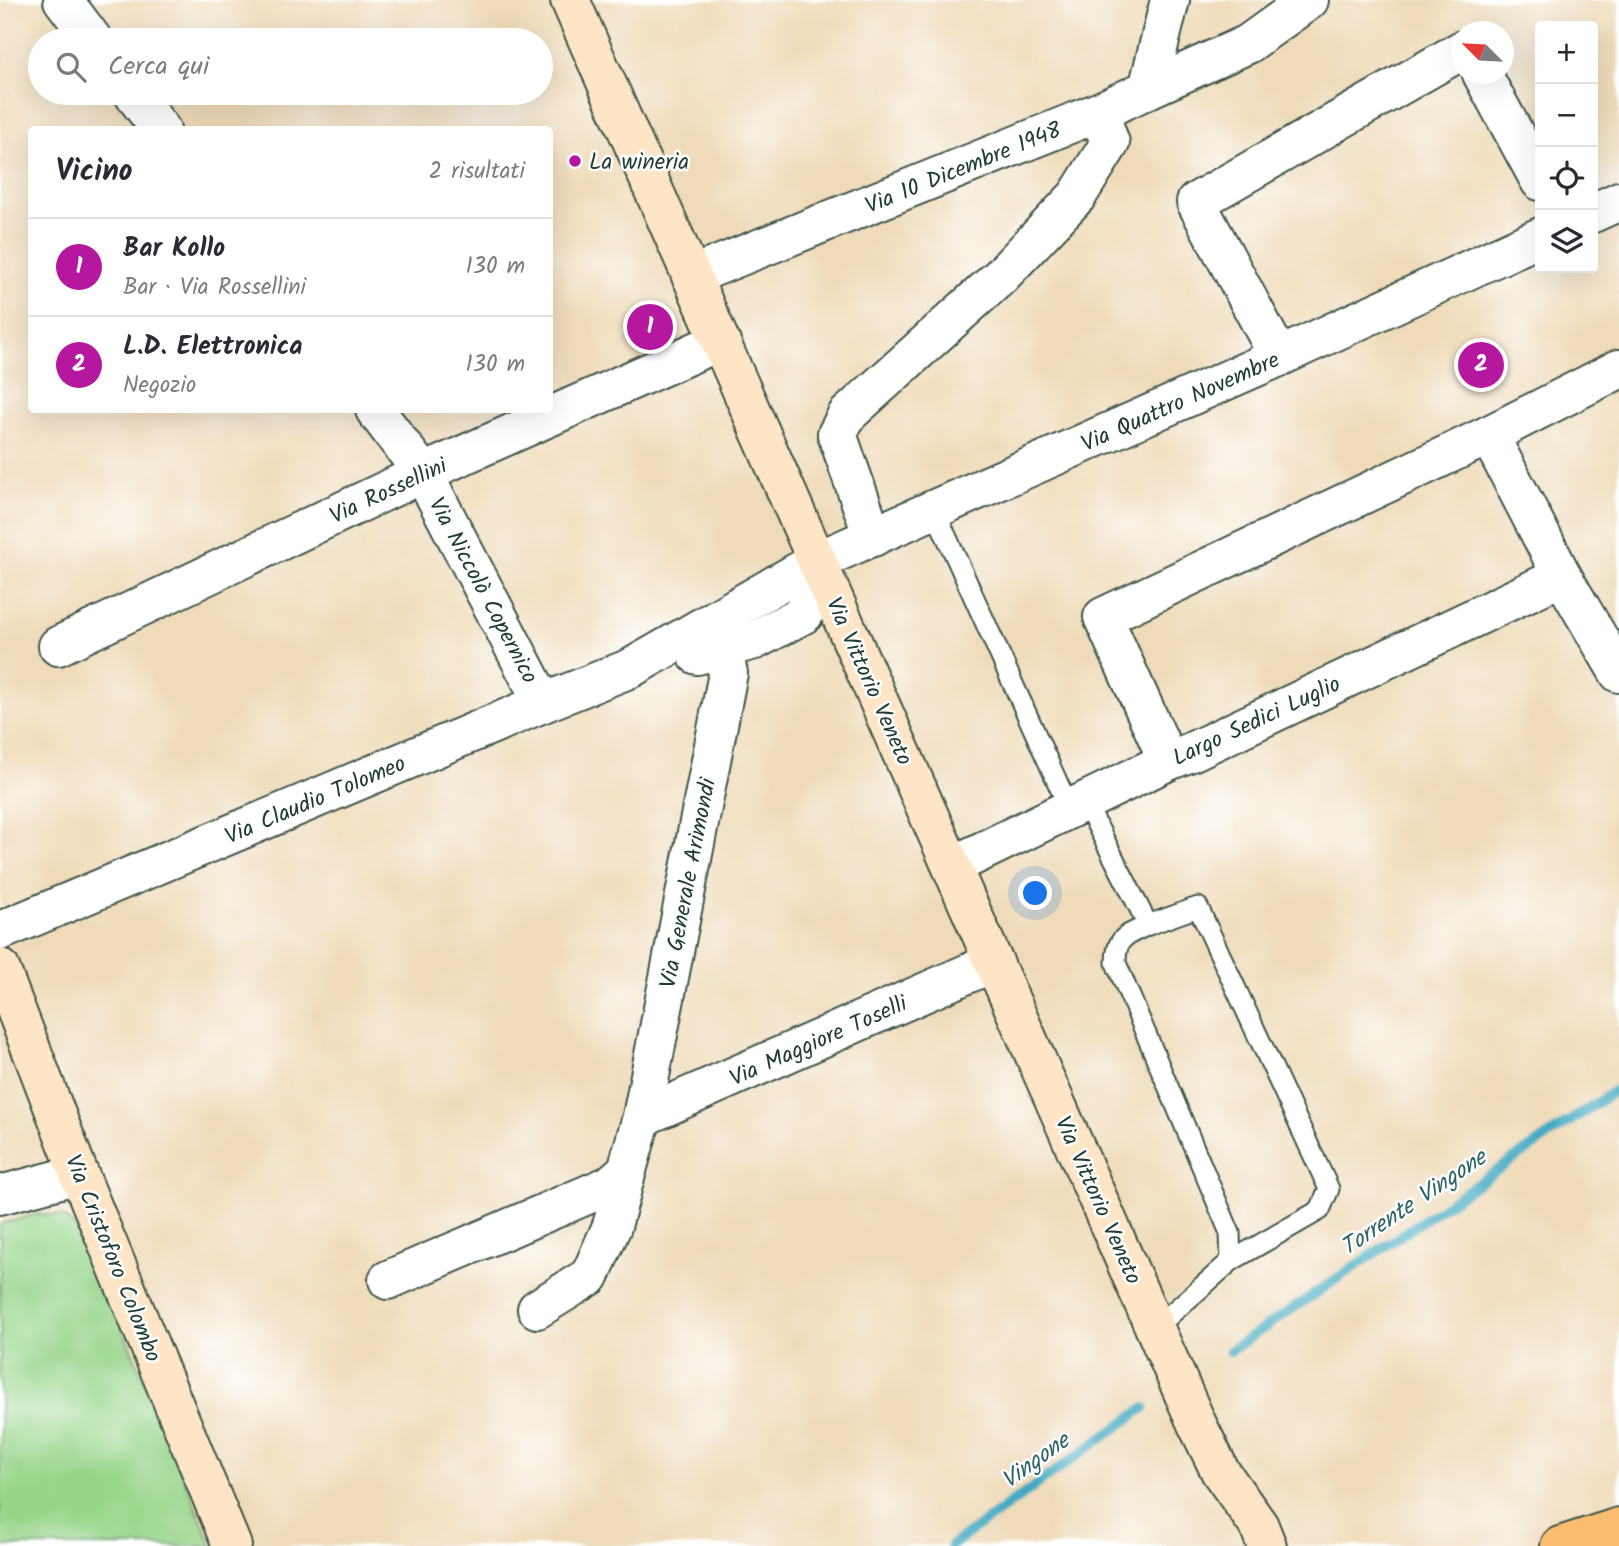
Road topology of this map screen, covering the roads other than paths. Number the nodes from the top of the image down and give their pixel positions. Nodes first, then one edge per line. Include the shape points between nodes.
1 (63, 0) edge
2 (570, 0) edge
3 (1170, 0) edge
4 (1309, 0) edge
5 (84, 28) edge
6 (1451, 56) edge
7 (1487, 84) edge
8 (1148, 89) junction
9 (142, 105) edge
10 (1099, 112) junction
11 (159, 126) edge
12 (1535, 172) edge
13 (1619, 201) edge
14 (1598, 211) edge
15 (1535, 239) edge
16 (691, 276) junction
17 (720, 341) junction
18 (1279, 357) junction
19 (1619, 369) edge
20 (377, 413) edge
21 (1489, 435) junction
22 (424, 473) junction
23 (934, 509) junction
24 (873, 537) junction
25 (817, 561) junction
26 (1562, 576) junction
27 (58, 646) dead end
28 (722, 650) junction
29 (631, 668) junction
30 (1619, 673) edge
31 (543, 703) junction
32 (1168, 761) junction
33 (1077, 806) junction
34 (952, 866) junction
35 (1147, 925) junction
36 (0, 931) edge
37 (994, 962) junction
38 (0, 968) edge
39 (642, 1117) junction
40 (627, 1170) junction
41 (79, 1174) junction
42 (0, 1195) edge
43 (1231, 1261) junction
44 (388, 1280) dead end
45 (537, 1309) dead end
46 (1163, 1345) junction
47 (1220, 1471) junction
48 (1619, 1527) edge
49 (1619, 1542) edge
50 (232, 1546) edge
51 (1238, 1546) edge
52 (1267, 1546) edge
53 (1560, 1546) edge
54 (1612, 1546) edge

1 - 5 street
2 - 16 main road, Via Vittorio Veneto
3 - 8 street
4 - 8 street, Via 10 Dicembre 1948 via 1248,44
6 - 18 street via 1196,202
7 - 12 street
8 - 10 street, Via 10 Dicembre 1948
9 - 11 street
10 - 16 street, Via 10 Dicembre 1948
10 - 24 street via 1110,143 1077,196 1002,276 847,415 837,435
13 - 14 street
15 - 18 street, Via Quattro Novembre
16 - 17 main road, Via Vittorio Veneto
17 - 22 street, Via Rossellini
17 - 25 main road, Via Vittorio Veneto
18 - 23 street, Via Quattro Novembre
19 - 21 street
20 - 22 street, Via Niccolò Copernico
21 - 26 street
21 - 32 street via 1103,617
22 - 27 street, Via Rossellini
22 - 31 street, Via Niccolò Copernico
23 - 24 street, Via Quattro Novembre
23 - 33 lane
24 - 25 street, Via Quattro Novembre
25 - 28 street, Via Claudio Tolomeo via 804,614 755,640
25 - 29 street, Via Claudio Tolomeo
25 - 34 main road, Via Vittorio Veneto
26 - 30 street
26 - 32 street, Largo Sedici Luglio
28 - 29 street, Via Claudio Tolomeo
28 - 39 street, Via Generale Arimondi via 728,673
29 - 31 street, Via Claudio Tolomeo
31 - 36 street, Via Claudio Tolomeo
32 - 33 street, Largo Sedici Luglio
33 - 34 street, Largo Sedici Luglio
33 - 35 lane
34 - 37 main road, Via Vittorio Veneto
35 - 43 lane via 1120,939 1116,963 1230,1233
35 - 43 lane via 1198,906 1329,1189 1320,1210
37 - 39 street, Via Maggiore Toselli
37 - 46 main road, Via Vittorio Veneto
38 - 41 main road, Via Cristoforo Colombo
39 - 40 street, Via Generale Arimondi
40 - 44 street via 610,1185
40 - 45 street, Via Generale Arimondi via 612,1226 590,1276
41 - 42 street
41 - 50 main road, Via Cristoforo Colombo
43 - 46 lane
46 - 47 main road, Via Vittorio Veneto
47 - 51 main road
47 - 52 main road
48 - 53 main road
49 - 54 main road

